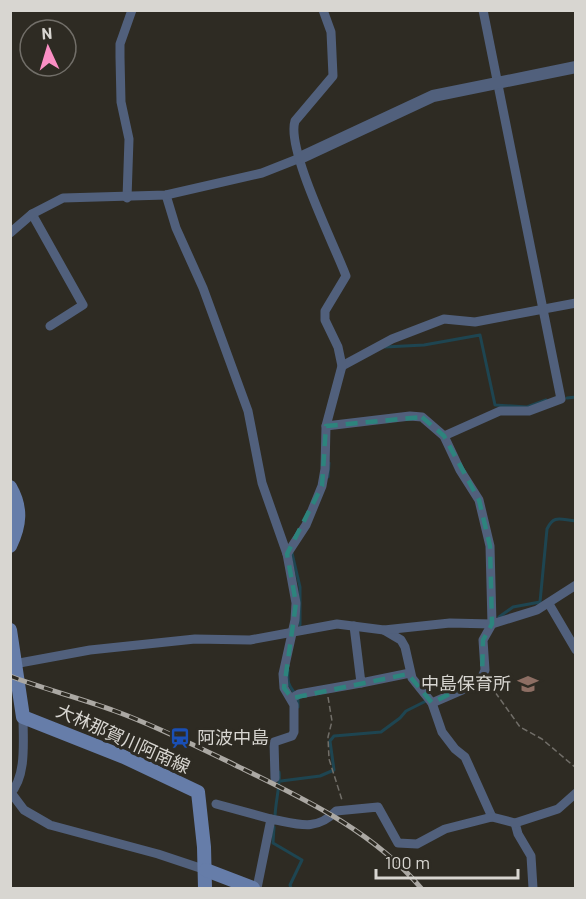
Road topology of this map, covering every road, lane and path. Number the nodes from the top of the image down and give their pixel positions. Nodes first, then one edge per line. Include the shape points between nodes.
1 (132, 10) edge
2 (323, 10) edge
3 (483, 10) edge
4 (576, 67) edge
5 (497, 82) junction
6 (300, 158) junction
7 (166, 195) junction
8 (127, 198) junction
9 (32, 214) junction
10 (10, 234) edge
11 (576, 303) edge
12 (542, 309) junction
13 (50, 326) dead end
14 (342, 366) junction
15 (328, 426) junction
16 (444, 436) junction
17 (10, 487) edge
18 (10, 546) edge
19 (287, 554) junction
20 (576, 585) edge
21 (549, 604) junction
22 (492, 624) junction
23 (354, 626) junction
24 (10, 630) edge
25 (384, 630) junction
26 (293, 632) junction
27 (576, 650) edge
28 (14, 664) junction
29 (410, 673) junction
30 (482, 677) junction
31 (361, 683) junction
32 (327, 689) junction
33 (295, 696) junction
34 (432, 703) junction
35 (23, 717) junction
36 (576, 768) edge
37 (275, 778) dead end
38 (11, 794) edge
39 (576, 794) edge
40 (216, 804) dead end
41 (343, 810) junction
42 (492, 817) junction
43 (273, 820) junction
44 (515, 823) junction
45 (206, 870) junction
46 (205, 888) edge
47 (253, 888) edge
48 (257, 888) edge
49 (533, 888) edge

1 - 8 street via 120,44 121,102 129,139
2 - 6 street via 331,32 333,76 292,128
3 - 5 street
4 - 5 street
5 - 6 street via 433,96
5 - 12 street
6 - 7 street via 262,173
6 - 14 street via 346,276 325,311
7 - 8 street
7 - 19 street via 248,411 262,483
8 - 9 street via 63,198
9 - 10 street
9 - 13 street via 83,305
11 - 12 street
12 - 14 street via 475,322 444,319 392,339
12 - 16 street via 561,399 529,411 500,411
14 - 15 street
15 - 16 street via 422,417
15 - 19 street via 322,486 306,525
16 - 22 street via 479,500 490,546
17 - 18 main road via 20,514 18,531
19 - 26 street via 296,603
20 - 21 street
21 - 22 street
21 - 27 street
22 - 25 street via 450,623
22 - 30 street via 483,640
23 - 25 street
23 - 26 street via 337,624
23 - 31 street
24 - 28 main road
25 - 29 street via 401,640
26 - 28 street via 250,640 195,639 90,650
26 - 33 street via 283,674 284,688
28 - 35 main road
29 - 31 street
29 - 34 street
30 - 34 street
30 - 36 path via 520,727 542,739
31 - 32 street
32 - 33 street
32 - 41 path via 332,721 328,741
33 - 37 street via 294,732 274,742
34 - 42 street via 442,732 465,757
35 - 38 street via 22,765
35 - 45 main road, 大林那賀川阿南線 via 124,756 198,792
38 - 45 street via 24,810 50,825
39 - 44 street via 558,809
40 - 43 street
41 - 42 street via 378,807 394,837 403,845 417,844 446,829
41 - 43 street via 320,824
42 - 44 street
43 - 48 street
44 - 49 street via 531,856
45 - 46 main road, 大林那賀川阿南線
45 - 47 main road

